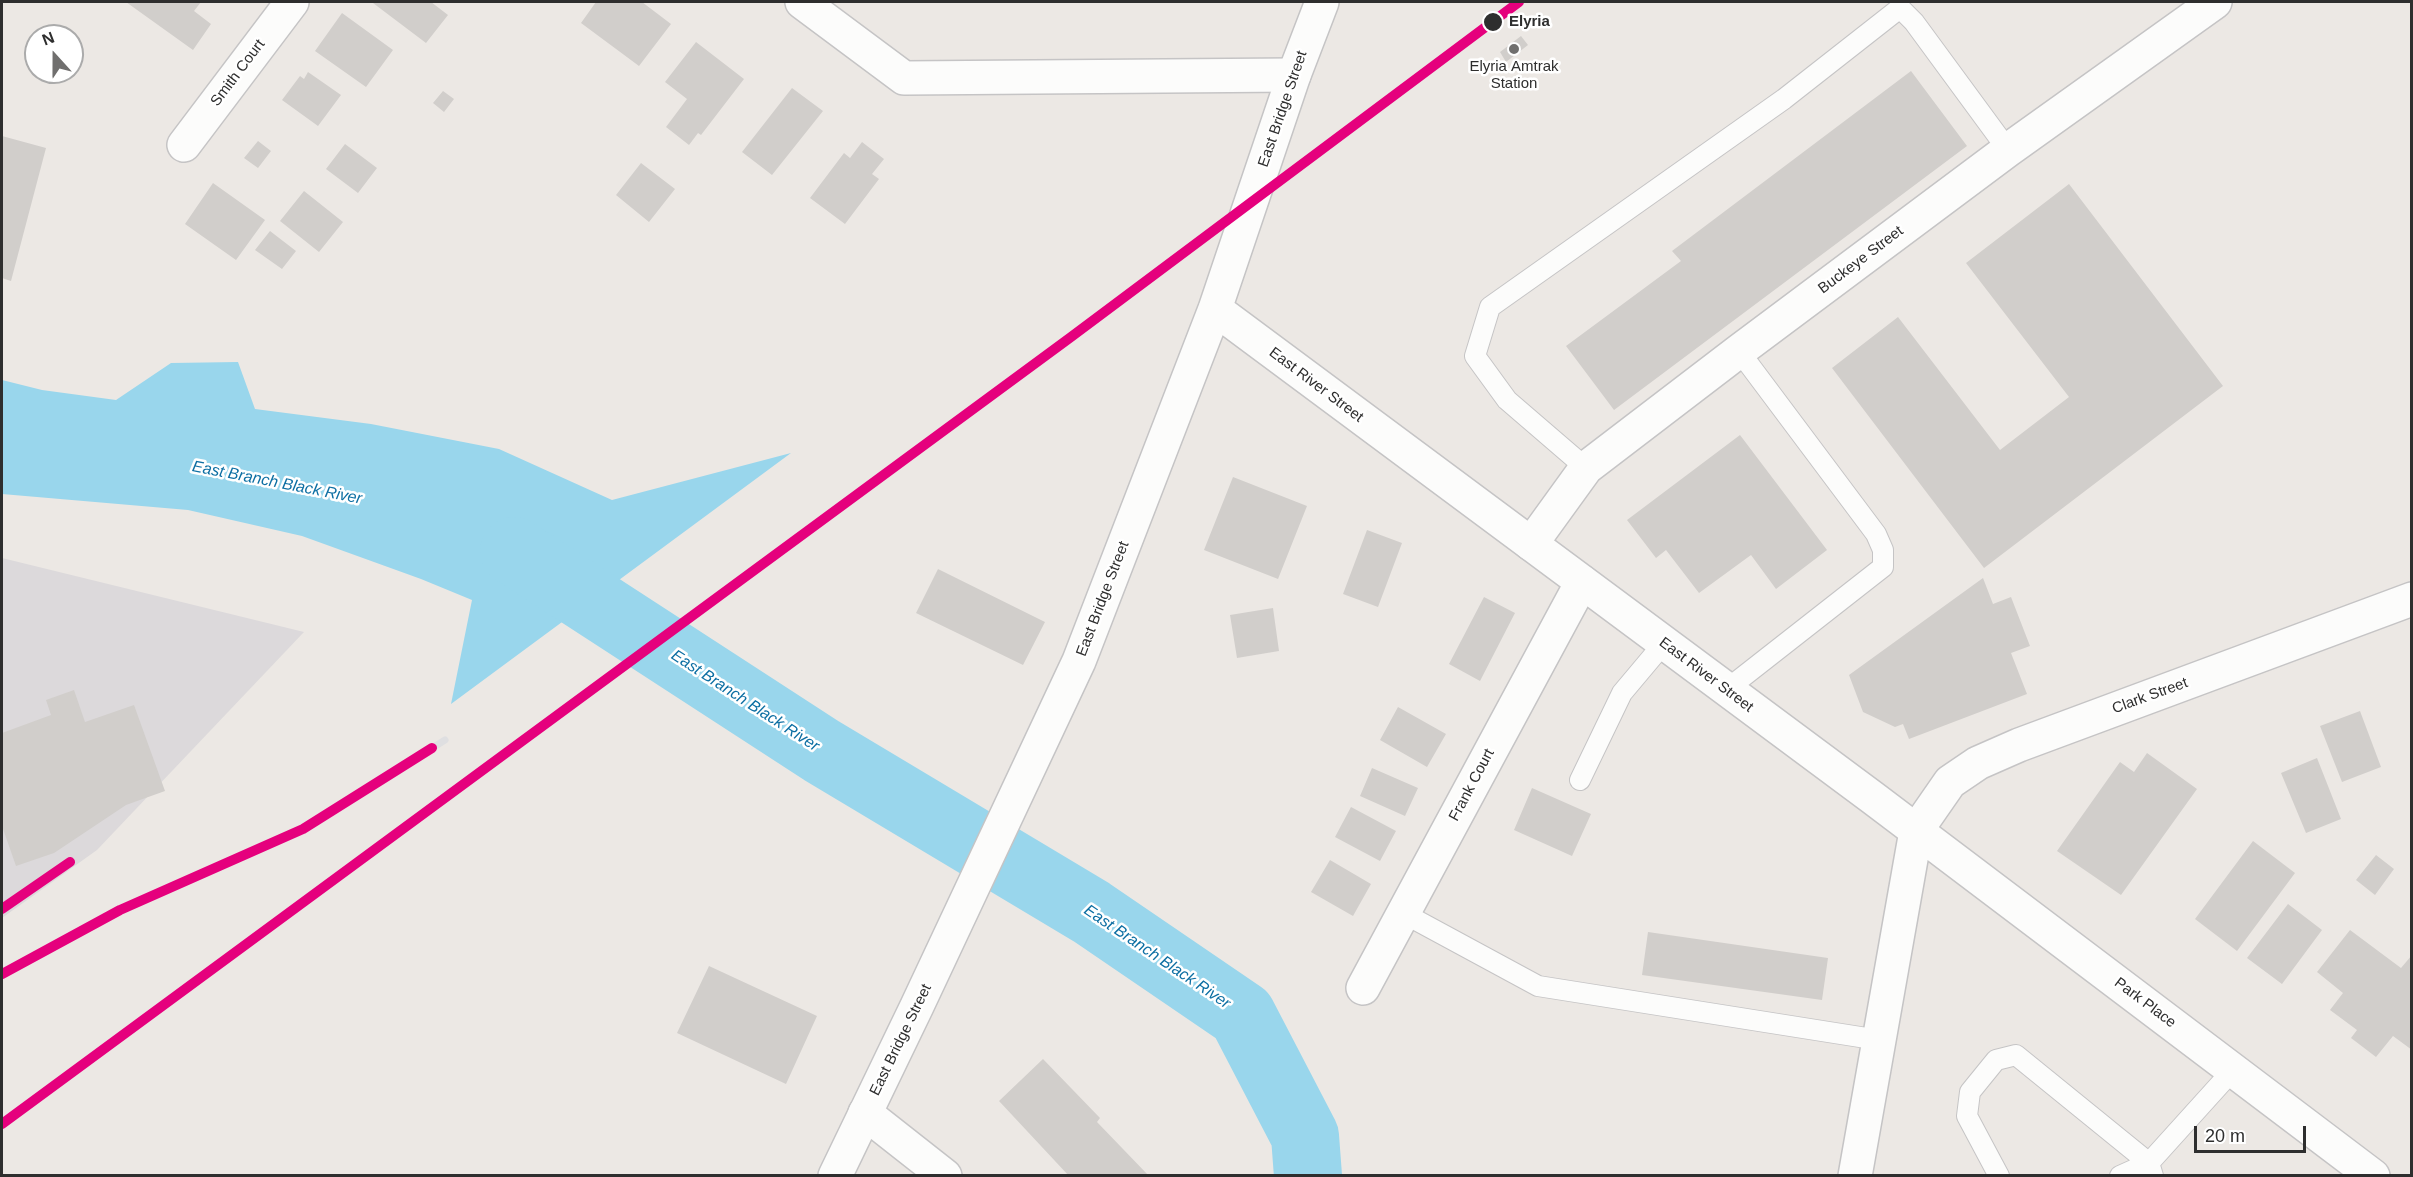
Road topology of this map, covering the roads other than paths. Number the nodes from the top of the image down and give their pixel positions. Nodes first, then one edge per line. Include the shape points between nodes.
1 (292, 2) edge
2 (1322, 2) edge
3 (811, 4) edge
4 (1904, 4) edge
5 (2199, 6) edge
6 (1294, 75) junction
7 (184, 145) dead end
8 (2008, 150) junction
9 (1215, 309) junction
10 (1738, 351) junction
11 (1586, 468) junction
12 (1531, 544) junction
13 (1582, 582) junction
14 (2412, 599) edge
15 (1664, 643) junction
16 (1726, 690) junction
17 (1580, 780) dead end
18 (1917, 831) junction
19 (1403, 913) junction
20 (1363, 988) dead end
21 (1879, 1040) junction
22 (2233, 1070) junction
23 (865, 1113) junction
24 (2151, 1169) edge
25 (835, 1176) edge
26 (945, 1176) edge
27 (1855, 1176) edge
28 (1999, 1176) edge
29 (2120, 1176) edge
30 (2373, 1176) edge

1 - 7 street, Smith Court
2 - 6 street, East Bridge Street
3 - 6 street via 904,78
4 - 8 lane
4 - 11 lane via 1784,99 1490,307 1475,356 1508,400
5 - 8 street, Buckeye Street
6 - 9 street, East Bridge Street
8 - 10 street, Buckeye Street
9 - 12 street, East River Street
9 - 23 street, East Bridge Street via 1079,661
10 - 11 street, Buckeye Street
10 - 16 lane via 1876,534 1883,550 1883,567
11 - 12 street, Buckeye Street
12 - 13 street, East River Street
13 - 15 street, East River Street
13 - 19 street, Frank Court
14 - 18 street, Clark Street via 1978,763 1950,782
15 - 16 street, East River Street
15 - 17 lane via 1622,693
16 - 18 street, East River Street
18 - 21 street
18 - 22 street, Park Place
19 - 20 street, Frank Court
19 - 21 lane via 1538,986
21 - 27 street
22 - 24 lane
22 - 30 street, Park Place
23 - 25 street, East Bridge Street
23 - 26 street
24 - 28 lane via 2016,1055 1996,1060 1970,1092 1968,1116
24 - 29 lane

